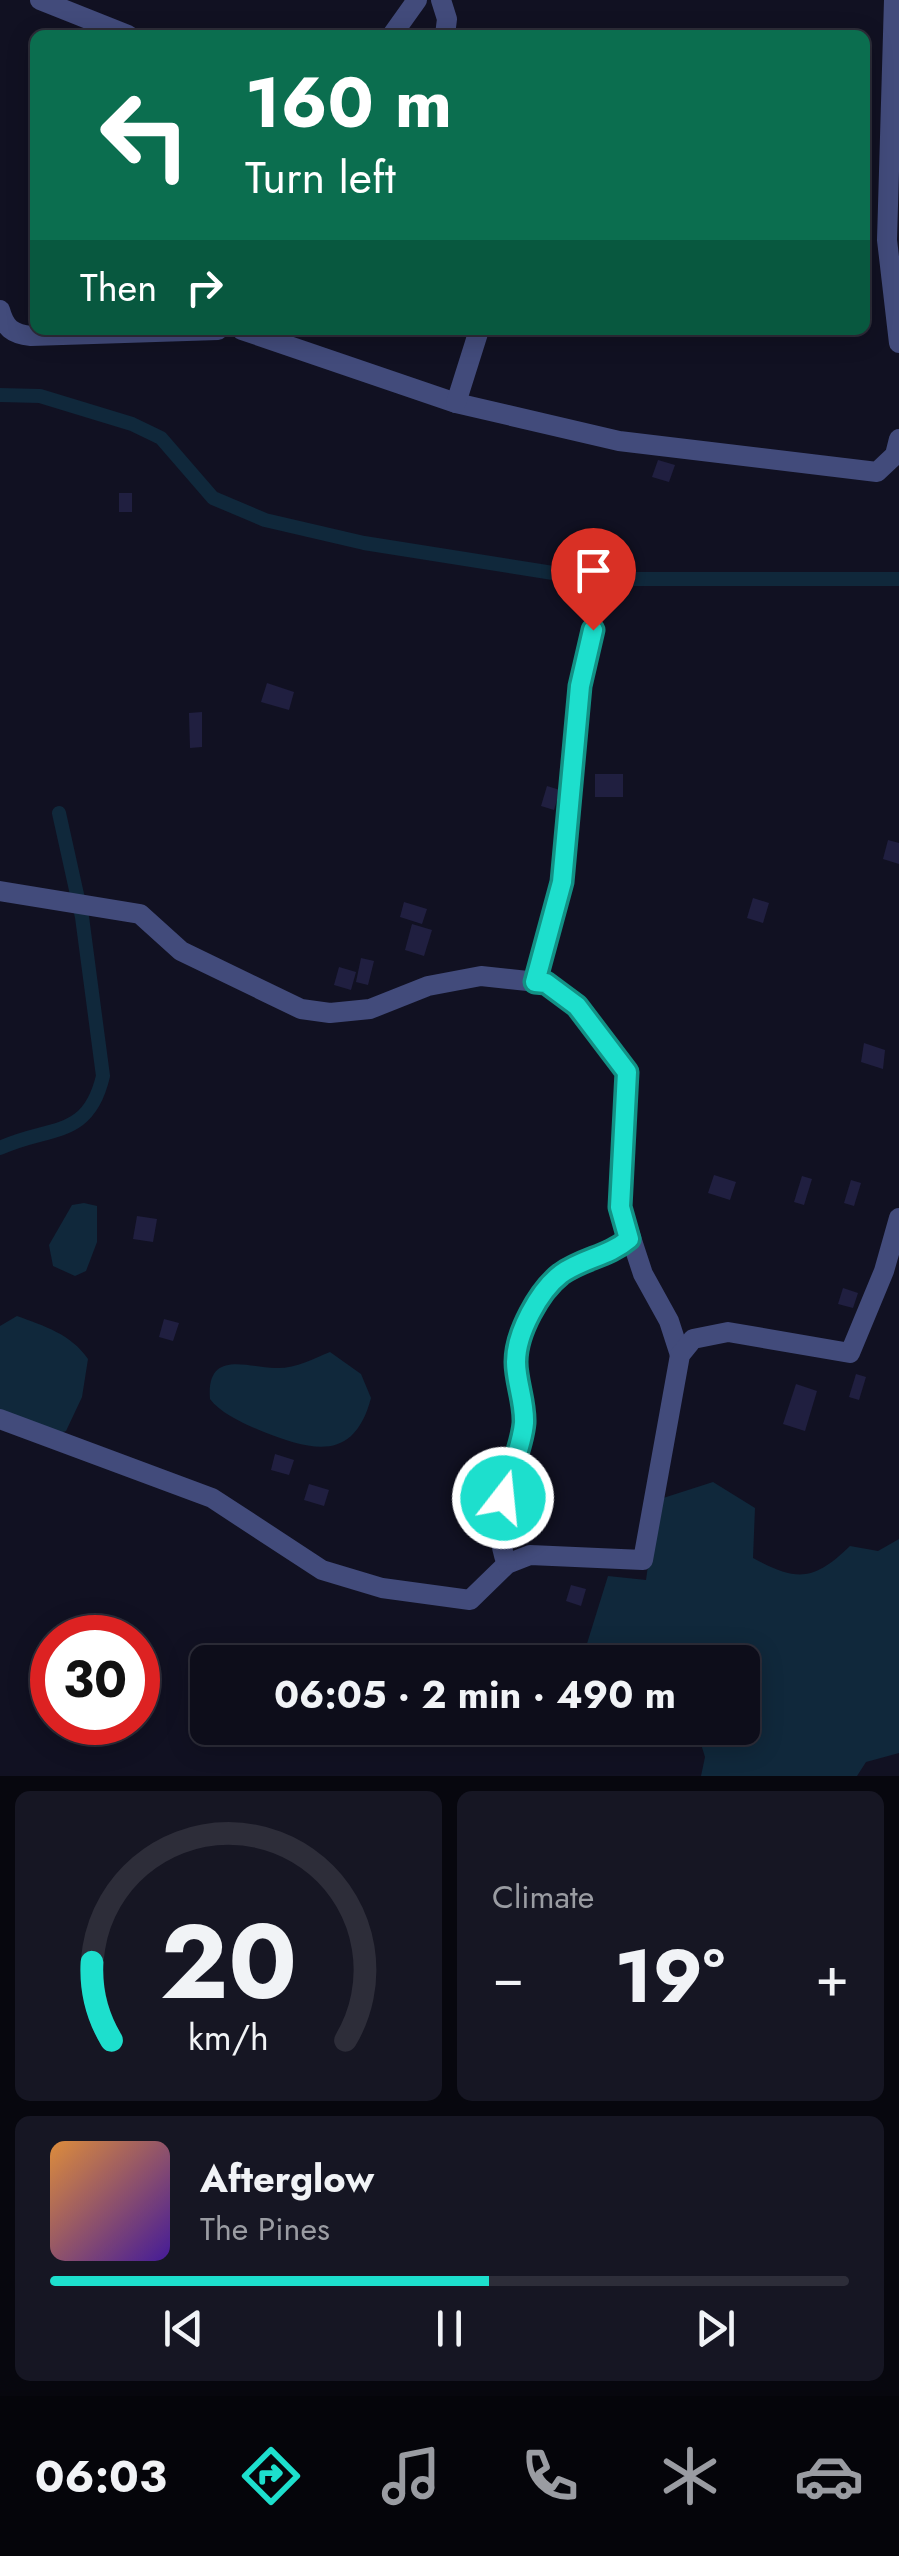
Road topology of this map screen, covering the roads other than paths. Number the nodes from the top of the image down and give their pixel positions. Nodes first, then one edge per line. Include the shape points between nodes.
1 (40, 0) edge
2 (417, 0) edge
3 (441, 0) edge
4 (894, 0) edge
5 (115, 30) edge
6 (396, 30) edge
7 (445, 30) edge
8 (0, 310) edge
9 (62, 335) edge
10 (257, 335) edge
11 (478, 335) edge
12 (899, 343) edge
13 (456, 402) junction
14 (899, 439) edge
15 (593, 630) dead end
16 (0, 892) edge
17 (535, 982) junction
18 (899, 1218) edge
19 (629, 1239) junction
20 (680, 1354) junction
21 (0, 1419) edge
22 (507, 1564) junction

1 - 5 street
2 - 6 street
3 - 7 street
4 - 12 street via 888,240
8 - 9 street via 16,334
10 - 13 street
11 - 13 street
13 - 14 street via 619,441 877,472
15 - 17 street via 580,686 562,882
16 - 17 street via 102,905 150,920 181,951 301,1009 370,1009 428,986 481,976
17 - 19 street via 577,1006 627,1072 620,1207
18 - 20 street via 850,1354 728,1332 693,1339
19 - 20 street
19 - 22 street via 610,1255 558,1276 518,1344 524,1426 503,1498
20 - 22 street via 643,1560 530,1555
21 - 22 street via 212,1498 322,1570 382,1588 463,1601 481,1594

